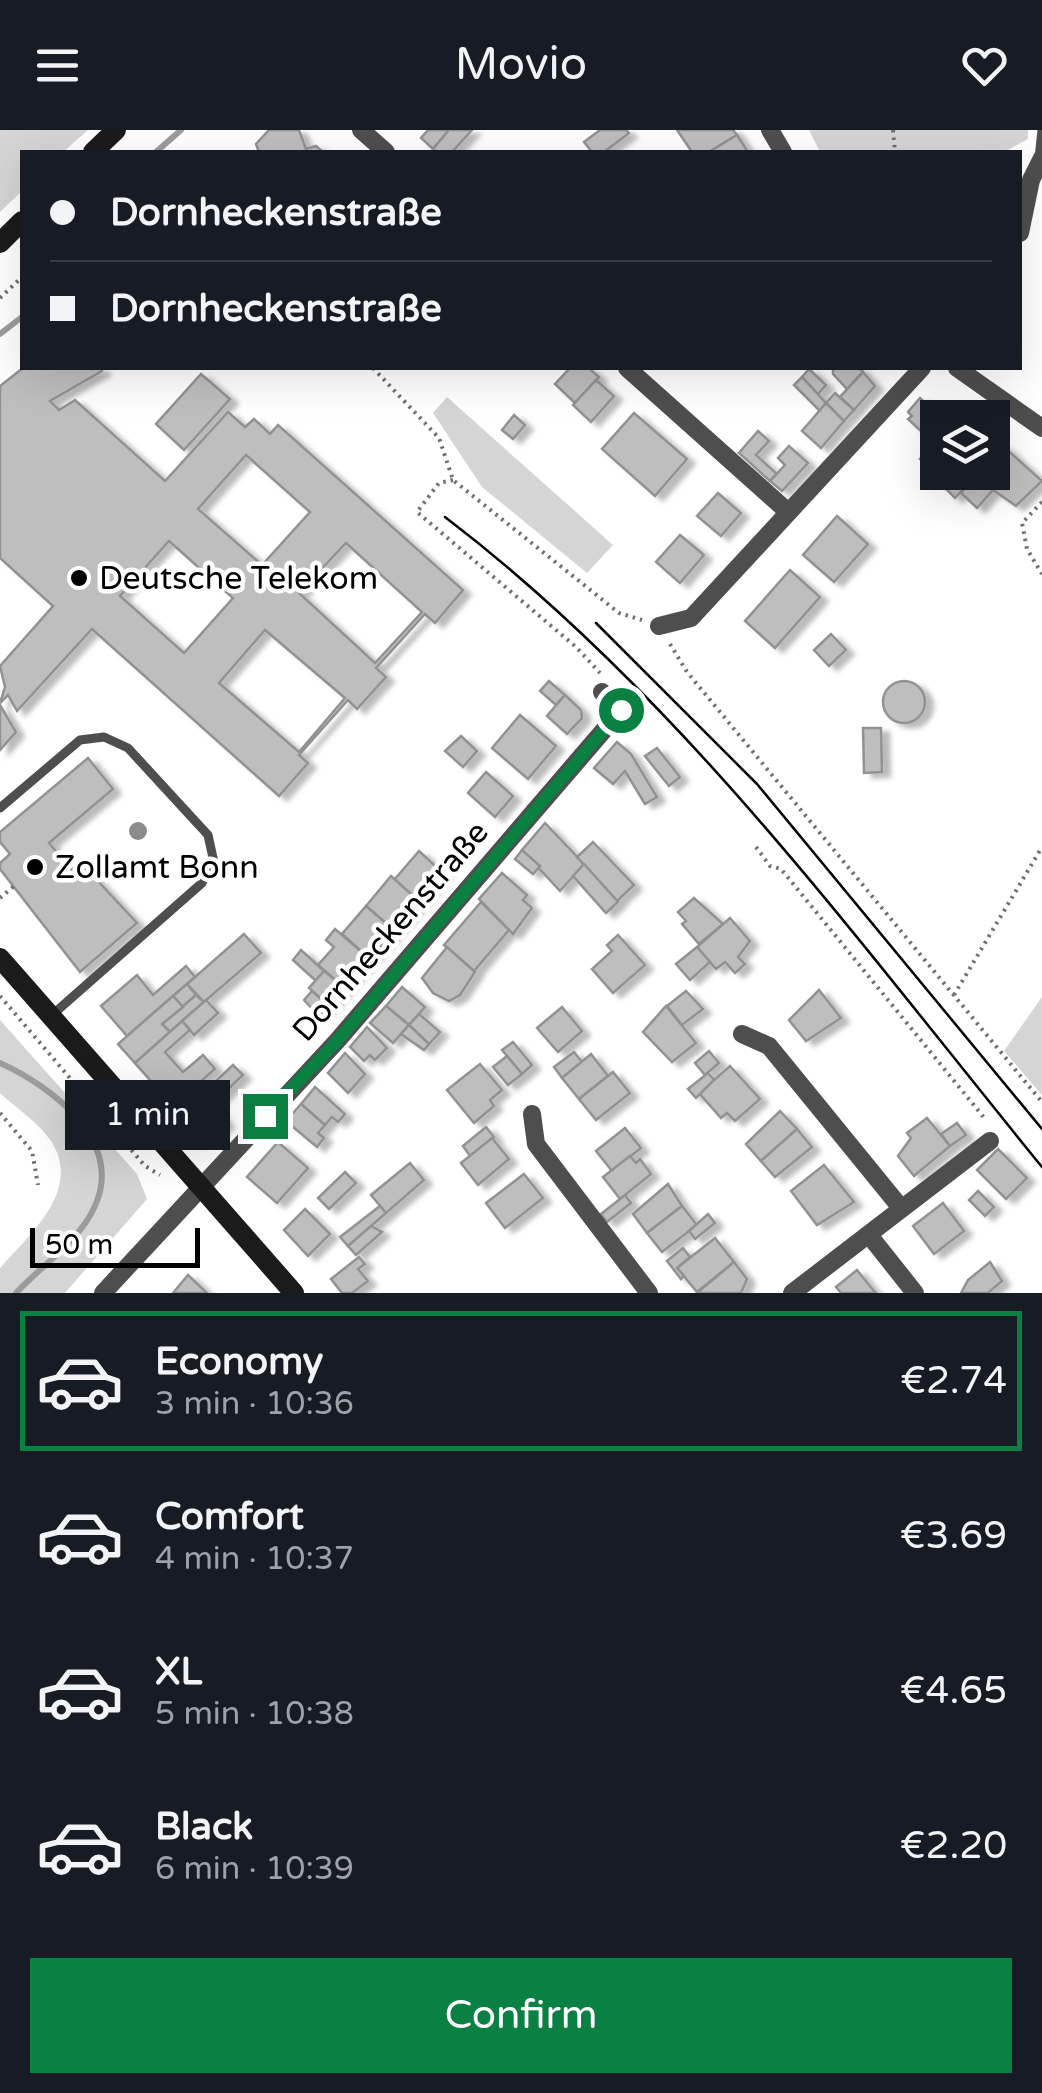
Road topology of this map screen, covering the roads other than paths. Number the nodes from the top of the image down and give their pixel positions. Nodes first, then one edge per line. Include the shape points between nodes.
1 (116, 130) edge
2 (361, 130) edge
3 (1042, 130) edge
4 (95, 150) edge
5 (384, 150) edge
6 (1040, 160) edge
7 (20, 223) edge
8 (1022, 226) edge
9 (0, 243) edge
10 (629, 370) edge
11 (920, 370) edge
12 (961, 370) edge
13 (1042, 428) edge
14 (787, 511) junction
15 (659, 626) road end
16 (602, 692) dead end
17 (0, 808) edge
18 (0, 958) edge
19 (51, 1016) junction
20 (742, 1034) dead end
21 (532, 1114) dead end
22 (990, 1141) road end
23 (192, 1192) junction
24 (901, 1208) junction
25 (869, 1235) junction
26 (103, 1293) edge
27 (294, 1293) edge
28 (649, 1293) edge
29 (792, 1293) edge
30 (916, 1293) edge

1 - 4 main road
2 - 5 street
3 - 6 lane
6 - 8 street
7 - 9 main road
10 - 14 street
11 - 14 street
12 - 13 street
14 - 15 street via 692,618
16 - 23 street, Dornheckenstraße via 625,706 337,1041
17 - 19 lane via 80,740 104,737 128,748 208,835 213,858 202,883
18 - 19 main road
19 - 23 main road
20 - 24 street via 770,1046
21 - 28 street via 536,1144
22 - 24 street
23 - 26 street, Dornheckenstraße
23 - 27 main road
24 - 25 street
25 - 29 street
25 - 30 street

